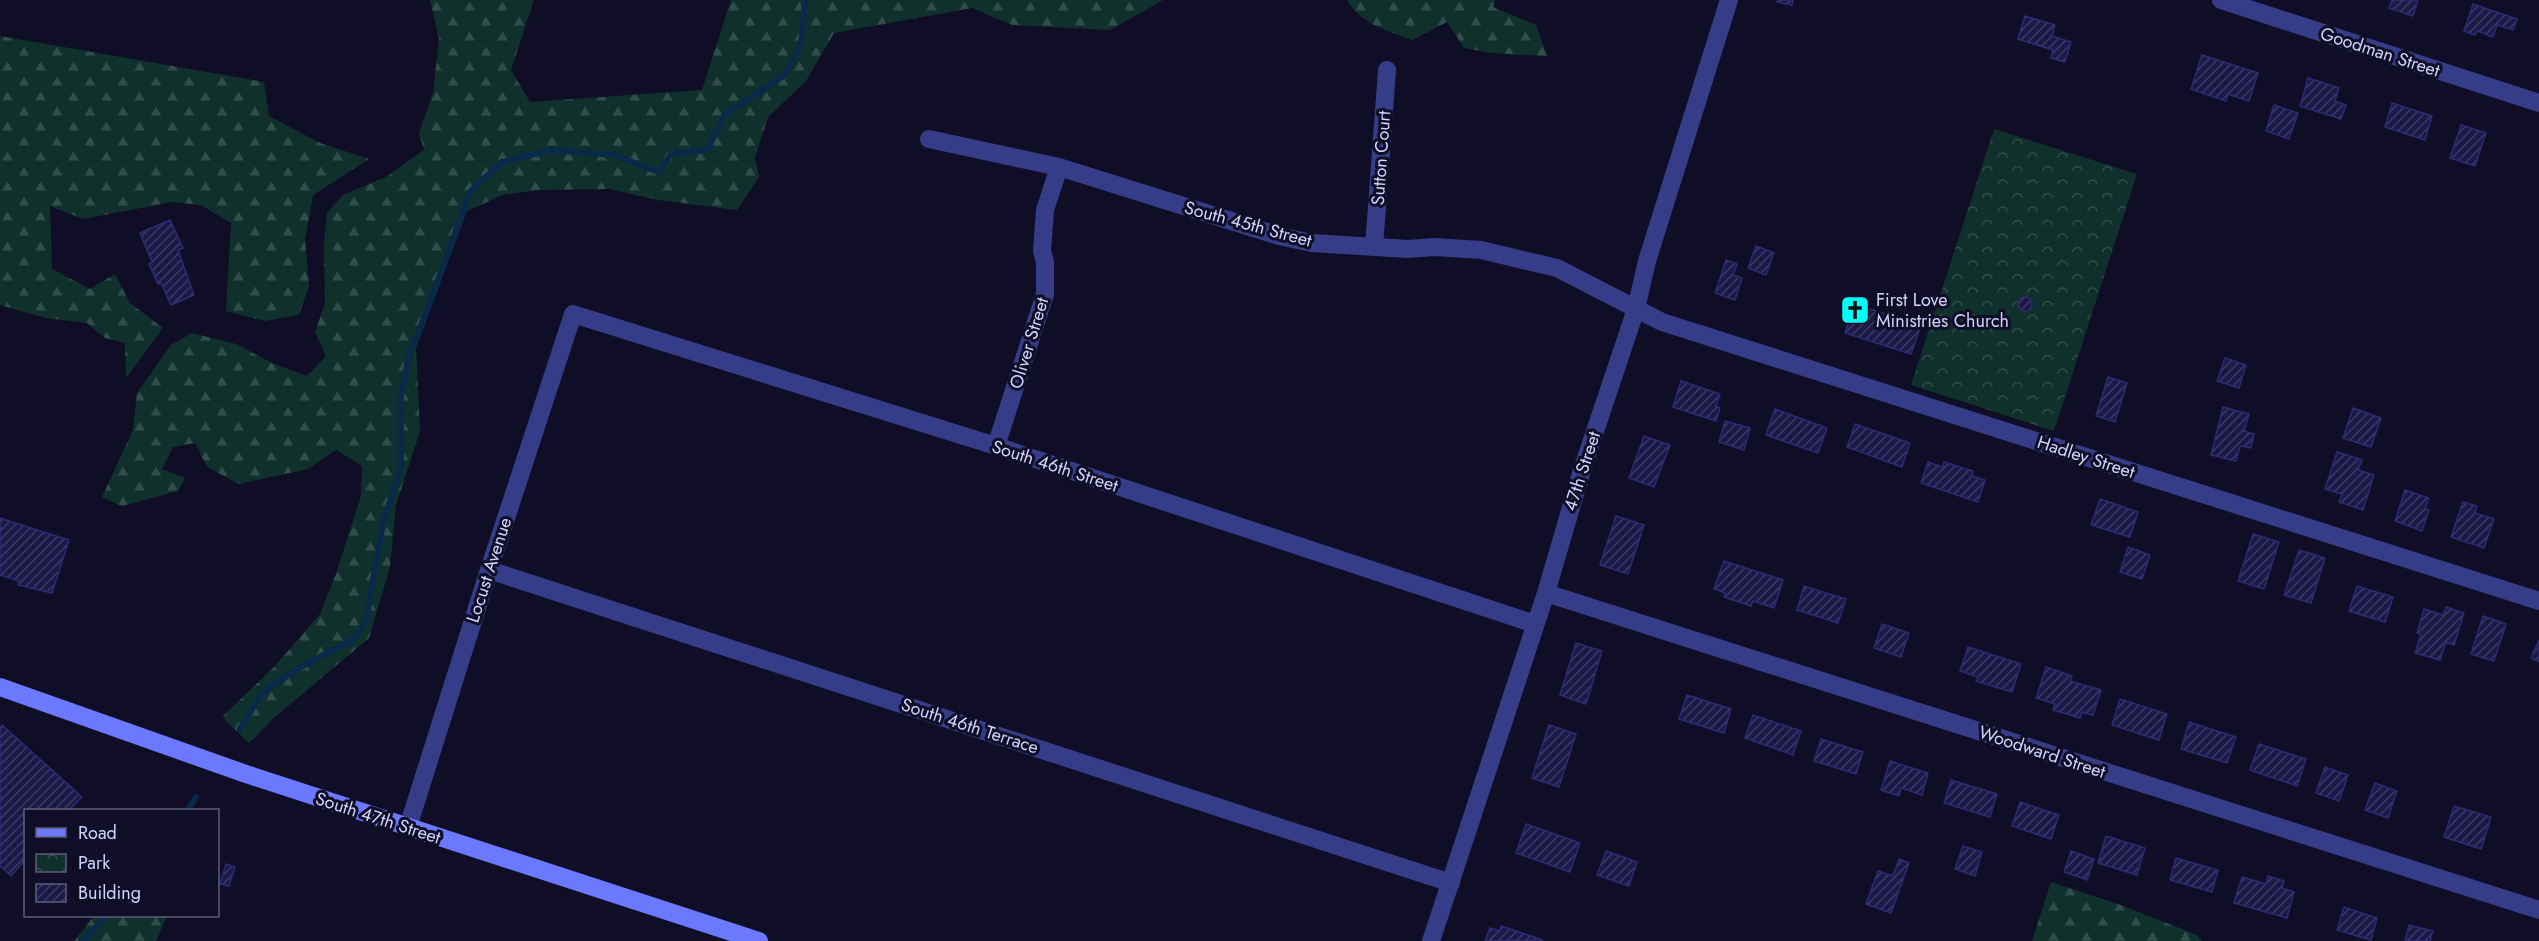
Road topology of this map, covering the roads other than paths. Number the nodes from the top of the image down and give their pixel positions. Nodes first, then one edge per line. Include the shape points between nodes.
1 (1729, 0) edge
2 (2221, 0) edge
3 (1387, 70) dead end
4 (2539, 103) edge
5 (929, 139) dead end
6 (1059, 167) junction
7 (1374, 247) junction
8 (1636, 309) junction
9 (573, 314) joint
10 (996, 446) junction
11 (489, 570) junction
12 (1546, 592) junction
13 (2539, 601) edge
14 (1535, 624) junction
15 (0, 687) edge
16 (408, 827) junction
17 (1451, 883) junction
18 (2539, 910) edge
19 (759, 941) edge
20 (1431, 941) edge

1 - 8 street, 47th Street via 1647,261
2 - 4 street, Goodman Street
3 - 7 street, Sutton Court
5 - 6 street, South 45th Street
6 - 7 street, South 45th Street via 1279,236 1312,243
6 - 10 street, Oliver Street via 1045,210 1045,294
7 - 8 street, South 45th Street via 1481,250 1557,268
8 - 12 street, 47th Street via 1585,459
8 - 13 street, Hadley Street via 1662,322
9 - 10 street, South 46th Street
9 - 11 street, Locust Avenue
10 - 14 street, South 46th Street
11 - 16 street, Locust Avenue
11 - 17 street, South 46th Terrace
12 - 14 street, 47th Street
12 - 18 street, Woodward Street
14 - 17 street, 47th Street
15 - 16 main road, South 47th Street
16 - 19 main road, South 47th Street
17 - 20 street, 47th Street

